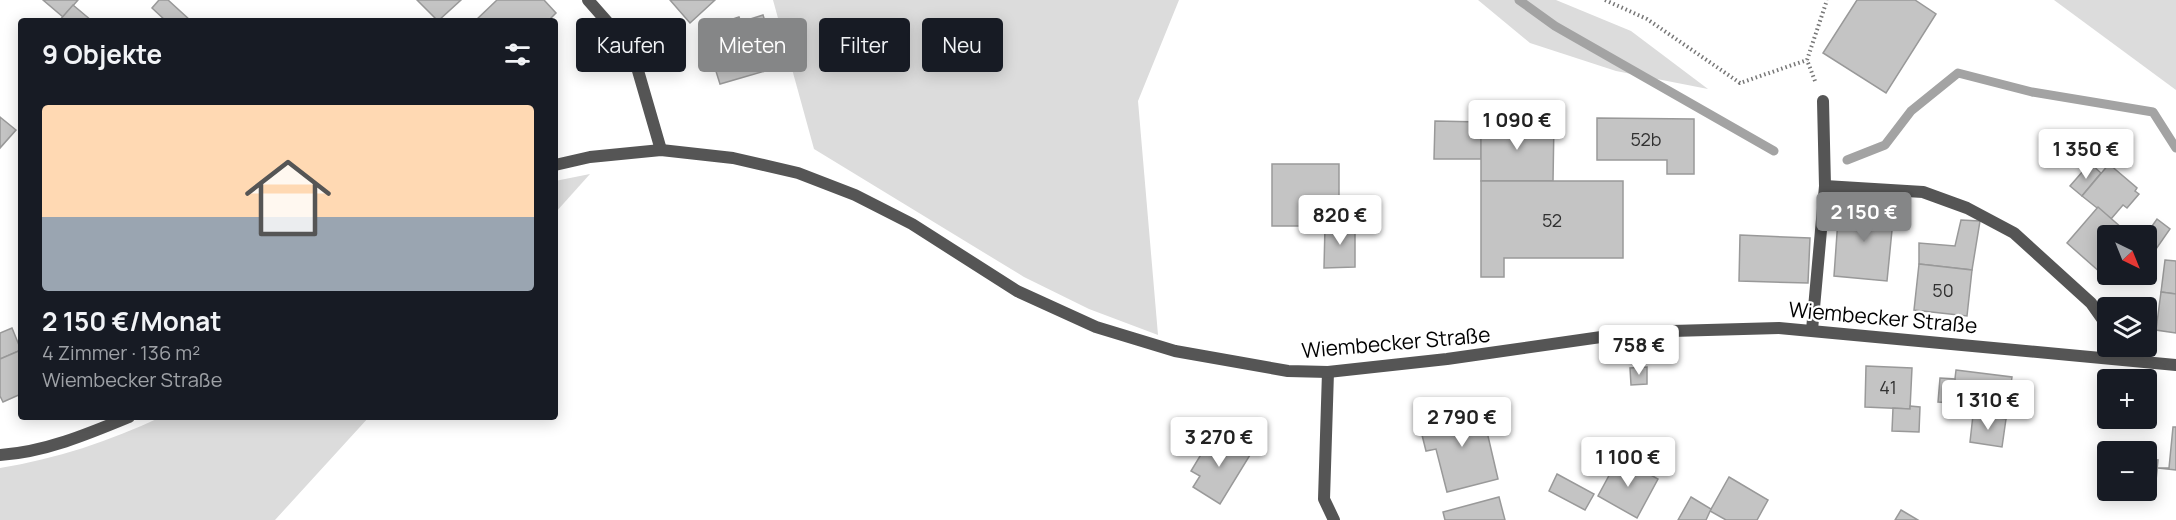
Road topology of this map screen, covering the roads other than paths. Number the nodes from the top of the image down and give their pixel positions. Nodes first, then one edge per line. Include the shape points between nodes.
1 (588, 0) edge
2 (1823, 101) dead end
3 (661, 150) junction
4 (558, 164) edge
5 (1825, 186) junction
6 (2097, 311) edge
7 (1812, 330) junction
8 (2129, 358) joint
9 (2176, 365) edge
10 (1328, 372) junction
11 (122, 420) edge
12 (0, 455) edge
13 (1334, 520) edge

1 - 3 street via 632,50
2 - 5 street
3 - 4 street, Wiembecker Straße
3 - 10 street, Wiembecker Straße via 733,158 787,171 855,195 912,224 1017,291 1096,327 1138,341 1253,366
5 - 6 street via 1923,192 1968,208 2014,233
5 - 7 street
7 - 8 street, Wiembecker Straße
7 - 10 street, Wiembecker Straße via 1636,332
8 - 9 street, Wiembecker Straße
10 - 13 street via 1324,500
11 - 12 street via 78,438

